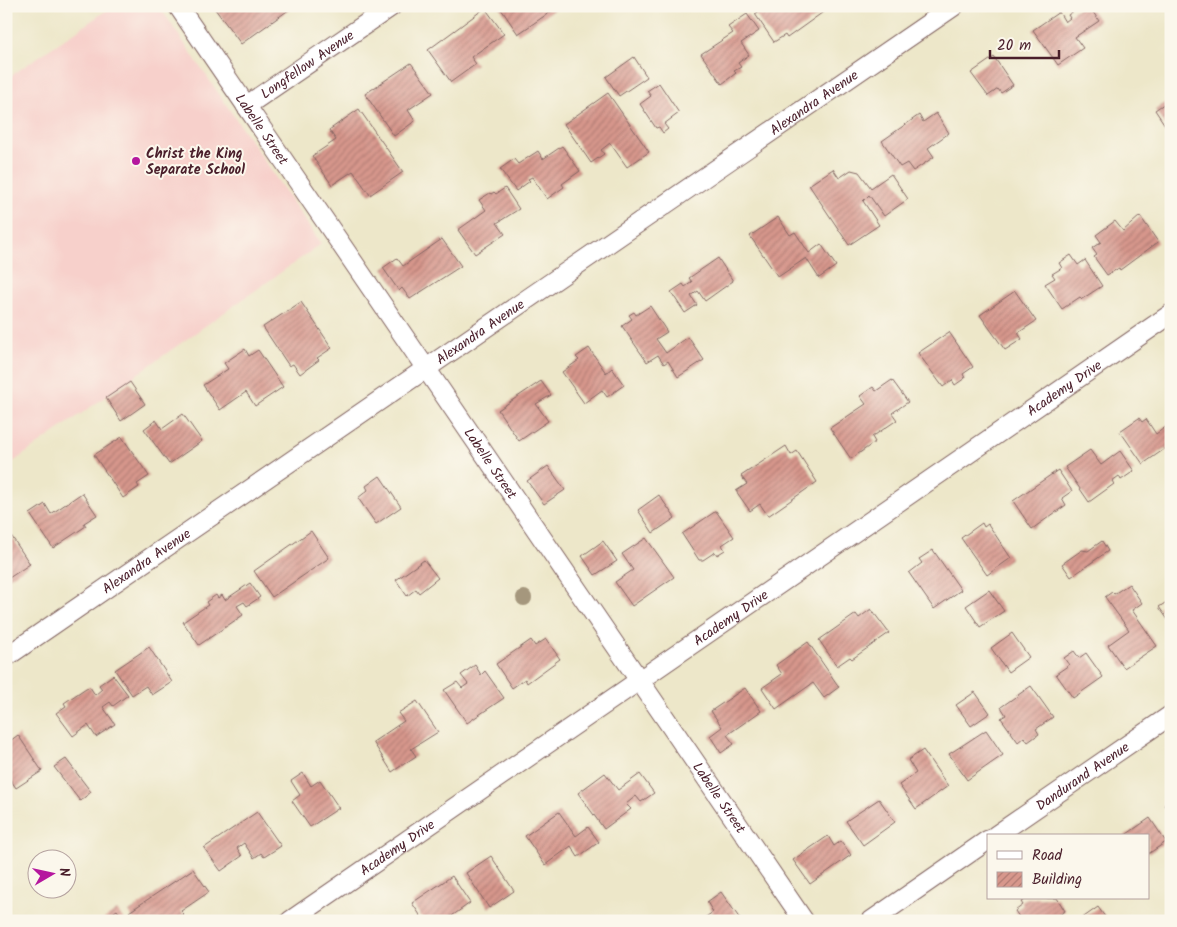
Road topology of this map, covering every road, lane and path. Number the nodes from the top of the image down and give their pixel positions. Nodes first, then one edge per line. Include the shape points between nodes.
1 (178, 6) edge
2 (392, 6) edge
3 (954, 6) edge
4 (246, 106) junction
5 (1171, 314) edge
6 (426, 369) junction
7 (6, 657) edge
8 (639, 680) junction
9 (1171, 715) edge
10 (998, 834) edge
11 (987, 841) edge
12 (290, 921) edge
13 (804, 921) edge
14 (871, 921) edge

1 - 4 street, Labelle Street
2 - 4 street, Longfellow Avenue
3 - 6 street, Alexandra Avenue
4 - 6 street, Labelle Street
5 - 8 street, Academy Drive
6 - 7 street, Alexandra Avenue
6 - 8 street, Labelle Street
8 - 12 street, Academy Drive
8 - 13 street, Labelle Street
9 - 10 street, Dandurand Avenue
11 - 14 street

